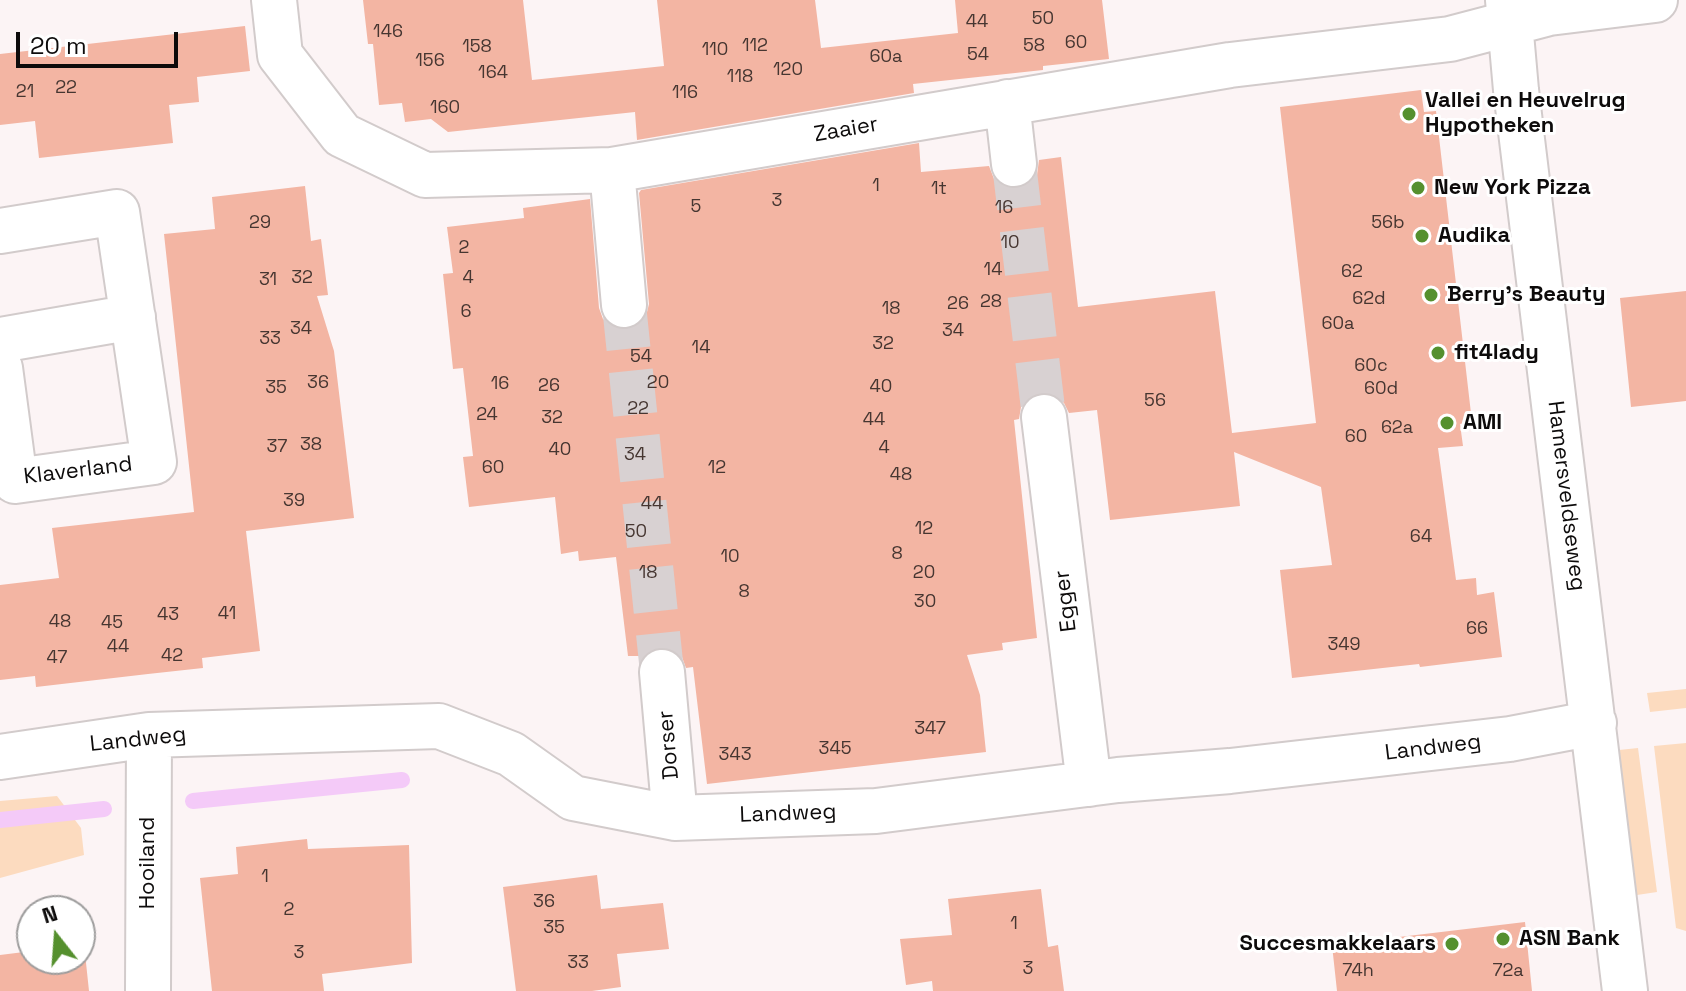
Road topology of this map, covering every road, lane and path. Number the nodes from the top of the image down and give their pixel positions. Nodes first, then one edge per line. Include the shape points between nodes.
1 (274, 0) edge
2 (1655, 0) edge
3 (1509, 11) edge
4 (1007, 102) junction
5 (1014, 164) tunnel mouth
6 (612, 170) junction
7 (0, 231) edge
8 (624, 305) tunnel mouth
9 (133, 317) junction
10 (0, 340) edge
11 (0, 368) edge
12 (1044, 417) tunnel mouth
13 (662, 672) tunnel mouth
14 (1594, 723) junction
15 (149, 735) junction
16 (0, 757) edge
17 (1089, 784) junction
18 (675, 818) junction
19 (148, 991) edge
20 (1625, 991) edge

1 - 6 street, Zaaier via 280,55 342,135 425,175
2 - 3 street, Zaaier via 1549,13
3 - 4 street, Zaaier via 1450,39 1230,65
3 - 14 street, Hamersveldseweg
4 - 5 street
4 - 6 street, Zaaier
6 - 8 street
7 - 9 street, Klaverland via 132,206
9 - 10 street
9 - 11 street, Klaverland via 154,462 15,481
12 - 17 street, Egger
13 - 18 street, Dorser
14 - 17 street, Landweg via 1510,739
14 - 20 street, Hamersveldseweg
15 - 16 street, Landweg
15 - 18 street, Landweg via 439,726 511,754 573,798
15 - 19 street, Hooiland
17 - 18 street, Landweg via 876,811

